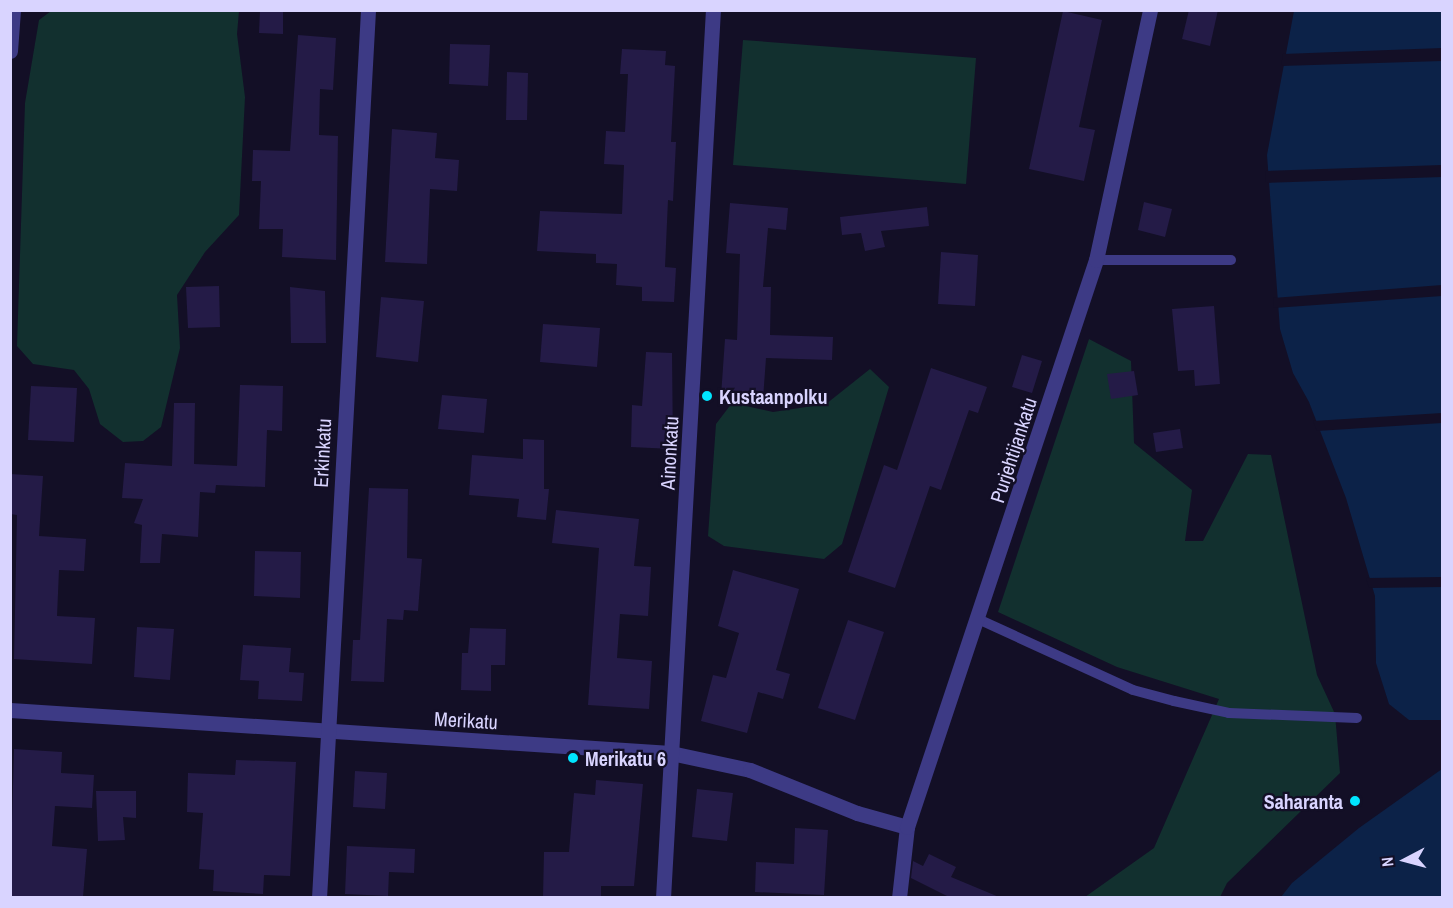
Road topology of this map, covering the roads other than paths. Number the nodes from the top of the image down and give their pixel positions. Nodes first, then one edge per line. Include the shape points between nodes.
1 (13, 10) edge
2 (368, 10) edge
3 (713, 10) edge
4 (1150, 10) edge
5 (10, 51) edge
6 (1231, 260) dead end
7 (1096, 261) junction
8 (978, 619) junction
9 (10, 710) edge
10 (1357, 718) dead end
11 (327, 733) junction
12 (671, 753) junction
13 (907, 827) junction
14 (319, 897) edge
15 (663, 897) edge
16 (899, 897) edge

1 - 5 street
2 - 11 street, Erkinkatu
3 - 12 street, Ainonkatu
4 - 7 street, Purjehtijankatu
6 - 7 lane
7 - 8 street, Purjehtijankatu
8 - 10 lane via 1133,690 1174,701 1229,713
8 - 13 street, Purjehtijankatu
9 - 11 street, Merikatu
11 - 12 street, Merikatu
11 - 14 street, Erkinkatu
12 - 13 street, Merikatu via 750,770 857,813
12 - 15 street, Ainonkatu
13 - 16 street, Purjehtijankatu

